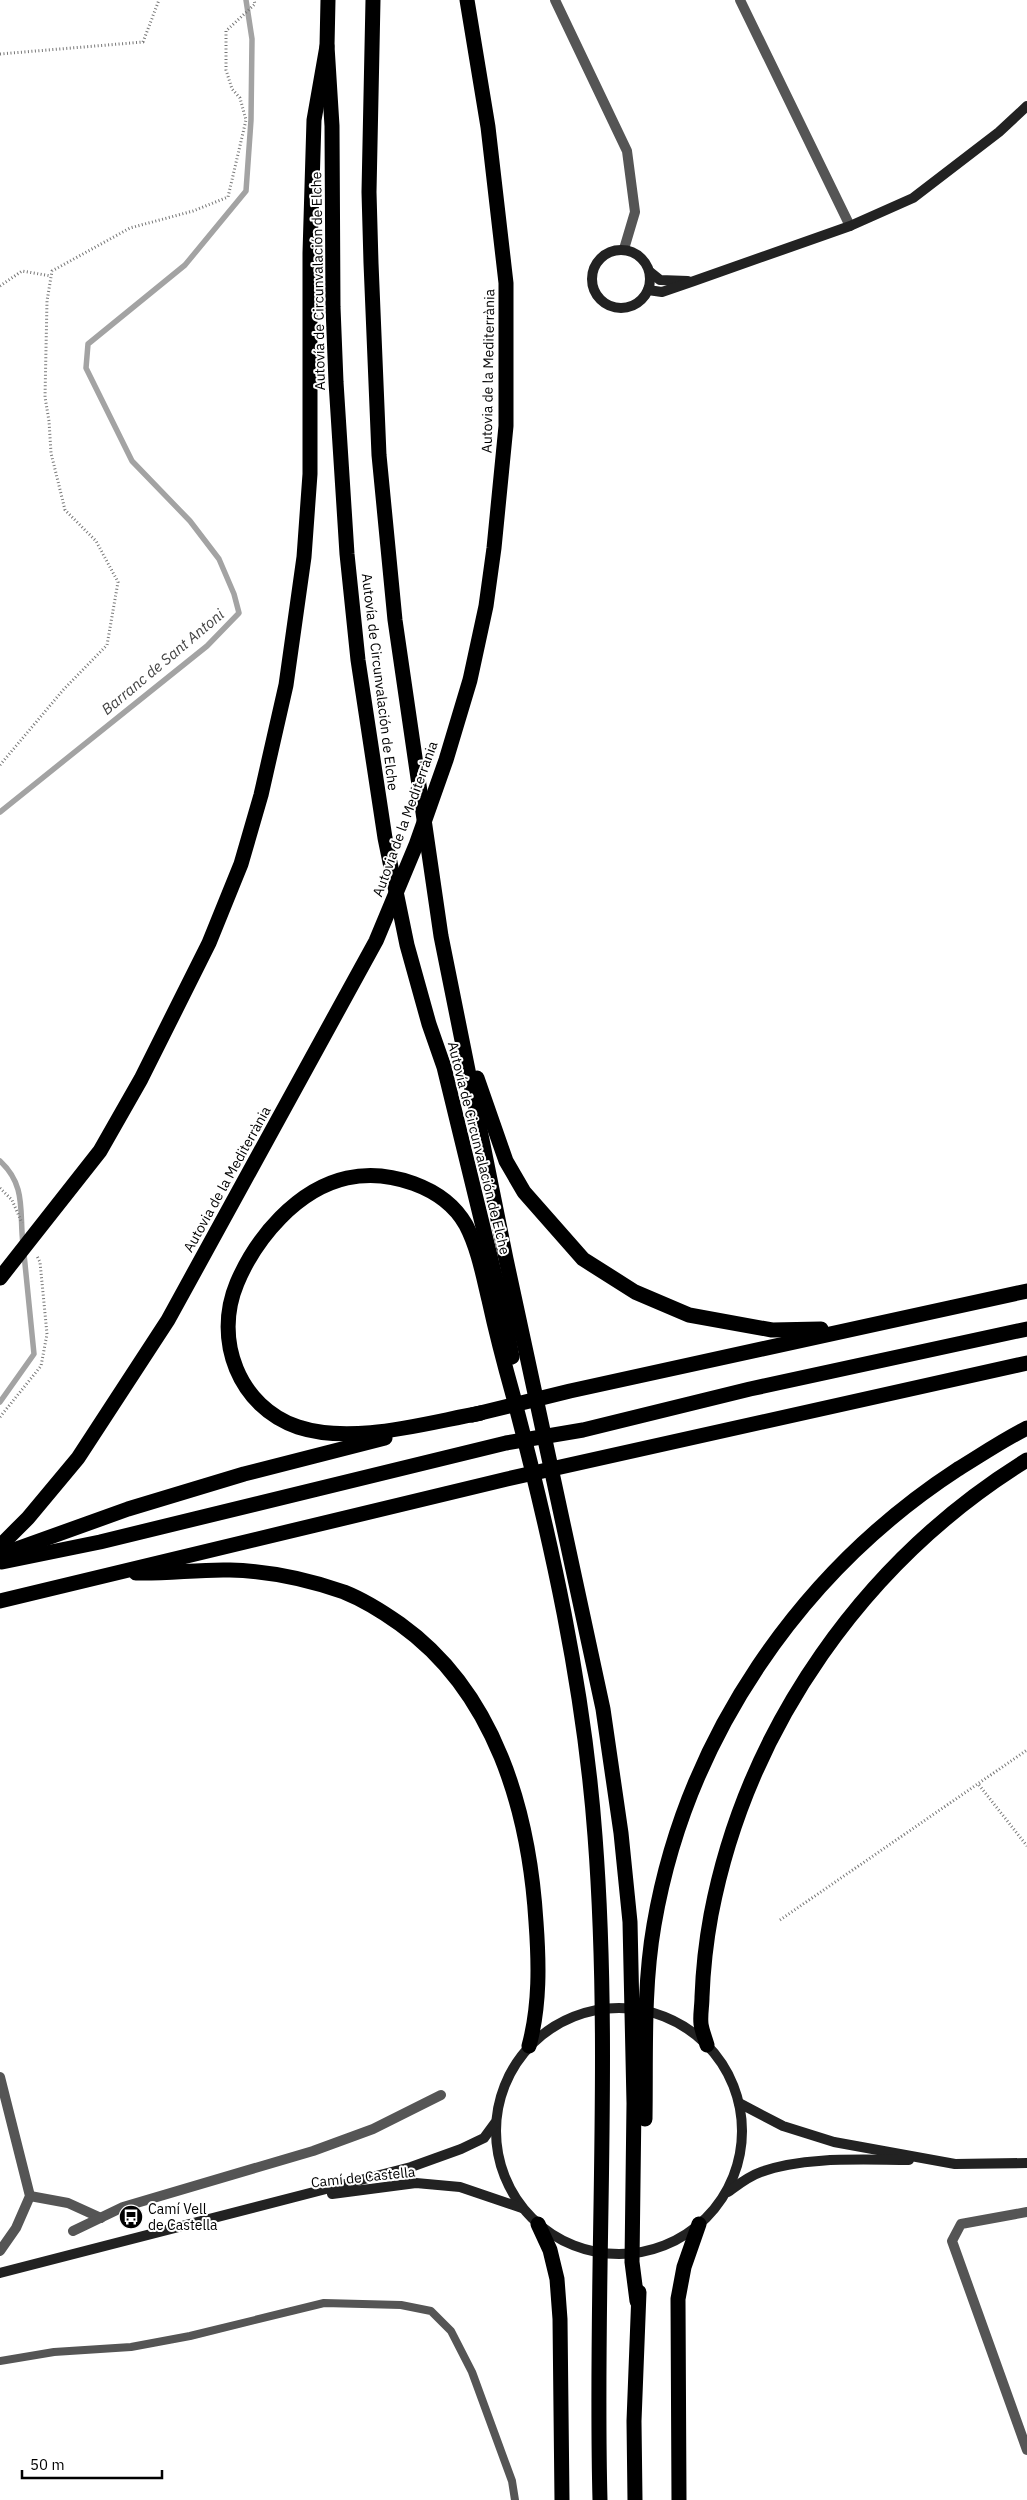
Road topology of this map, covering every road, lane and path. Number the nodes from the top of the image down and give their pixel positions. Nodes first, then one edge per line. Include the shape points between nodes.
1 (159, 0) edge
2 (254, 0) edge
3 (328, 0) edge
4 (373, 0) edge
5 (467, 0) edge
6 (555, 0) edge
7 (740, 0) edge
8 (327, 46) junction
9 (0, 54) edge
10 (1027, 106) edge
11 (850, 226) junction
12 (624, 250) junction
13 (650, 272) junction
14 (51, 276) junction
15 (694, 282) junction
16 (0, 286) edge
17 (648, 290) junction
18 (0, 765) edge
19 (457, 1024) junction
20 (0, 1188) edge
21 (25, 1229) dead end
22 (36, 1254) dead end
23 (0, 1278) edge
24 (1027, 1291) edge
25 (850, 1328) junction
26 (1027, 1329) edge
27 (1027, 1364) edge
28 (481, 1413) junction
29 (0, 1417) edge
30 (521, 1425) junction
31 (1027, 1428) edge
32 (1027, 1460) edge
33 (0, 1546) edge
34 (0, 1555) edge
35 (0, 1562) edge
36 (120, 1572) junction
37 (0, 1601) edge
38 (1027, 1750) edge
39 (978, 1785) junction
40 (1027, 1846) edge
41 (780, 1920) dead end
42 (708, 2045) junction
43 (529, 2046) junction
44 (0, 2077) edge
45 (441, 2095) dead end
46 (739, 2102) junction
47 (495, 2123) junction
48 (939, 2161) junction
49 (1027, 2163) edge
50 (725, 2194) junction
51 (30, 2196) junction
52 (294, 2199) junction
53 (522, 2208) junction
54 (1027, 2212) edge
55 (101, 2218) junction
56 (538, 2224) junction
57 (699, 2224) junction
58 (73, 2231) dead end
59 (0, 2251) edge
60 (0, 2273) edge
61 (637, 2301) junction
62 (0, 2361) edge
63 (1027, 2450) edge
64 (515, 2500) edge
65 (562, 2500) edge
66 (600, 2500) edge
67 (635, 2500) edge
68 (679, 2500) edge

1 - 9 path via 143,42
2 - 14 path via 255,4 226,31 226,70 232,89 240,98 246,120 228,197 193,211 130,228 52,271
3 - 8 highway
4 - 19 highway, Autovía de Circunvalación de Elche via 369,192 379,455 401,665
5 - 33 highway, Autovia de la Mediterrània via 488,127 506,283 506,426 486,606 470,680 446,760 416,845 376,941 168,1320 78,1458
6 - 12 street via 627,151 635,212
7 - 11 street
8 - 23 highway via 314,120 310,474 304,557 286,684 272,751 241,864 209,943 136,1087 100,1151
8 - 30 highway, Autovía de Circunvalación de Elche via 332,126 332,297 336,382 347,554 358,660 384,838 405,935 444,1067 504,1313
10 - 11 main road via 999,132 913,198
11 - 15 main road
12 - 13 main road via 641,257
12 - 17 main road via 615,250 599,259 592,276 596,293 610,306 628,307 636,304
13 - 15 main road via 660,280
13 - 17 main road
14 - 16 path via 22,271
14 - 18 path via 47,301 45,396 51,453 65,510 96,541 118,582 107,645 64,689
15 - 17 main road via 662,292
19 - 25 highway via 506,1161 524,1192 583,1258 636,1292 689,1315 772,1330
19 - 61 highway via 603,1710 630,1922 634,2103 632,2262
20 - 21 path via 12,1200
22 - 29 path via 40,1262 47,1334 42,1366
24 - 25 highway
25 - 28 highway
26 - 35 highway via 760,1387 583,1430 506,1443 100,1542
27 - 36 highway via 763,1420
28 - 30 highway via 375,1432 334,1433 301,1428 271,1416 251,1397 240,1379 229,1344 236,1284 271,1228 318,1189 344,1179 374,1175 431,1191 465,1224 478,1255
28 - 34 highway via 244,1474 128,1509
30 - 66 highway via 577,1685 595,1836 603,2117 598,2422
31 - 61 highway via 930,1487 887,1521 825,1581 773,1644 712,1744 675,1836 649,1954 642,2271
32 - 42 highway via 960,1505 882,1578 833,1638 782,1716 738,1814 715,1895 708,1933 701,2023
36 - 37 highway
36 - 43 highway via 253,1571 302,1580 345,1593 382,1612 421,1639 450,1668 496,1741 509,1777 528,1853 535,1901 538,1978
38 - 39 path
39 - 40 path
39 - 41 path
42 - 43 main road via 664,2016 627,2008 608,2008 572,2017 549,2029
42 - 46 main road via 727,2072
43 - 47 main road via 502,2089
44 - 51 street
45 - 55 street via 373,2129 313,2151 123,2207
46 - 48 main road via 784,2126 834,2142
46 - 50 main road via 741,2150 734,2177
47 - 52 main road, Camí de Castella via 484,2138 461,2149 411,2167
47 - 53 main road via 500,2168
48 - 49 main road via 956,2164
48 - 50 main road via 857,2160 784,2166 746,2179
50 - 57 main road
51 - 55 street via 68,2203
51 - 59 street via 16,2228
52 - 53 main road, Camí de Castella via 416,2183 460,2187
52 - 60 main road, Camí de Castella
53 - 56 main road
54 - 63 street via 961,2224 952,2241
55 - 58 street
56 - 57 main road via 574,2246 601,2253 629,2254 665,2246
56 - 65 highway via 550,2250 557,2279
57 - 68 highway via 684,2267 678,2299
61 - 67 highway
62 - 64 lane via 54,2352 131,2347 324,2303 401,2305 431,2311 451,2331 472,2372 512,2481

